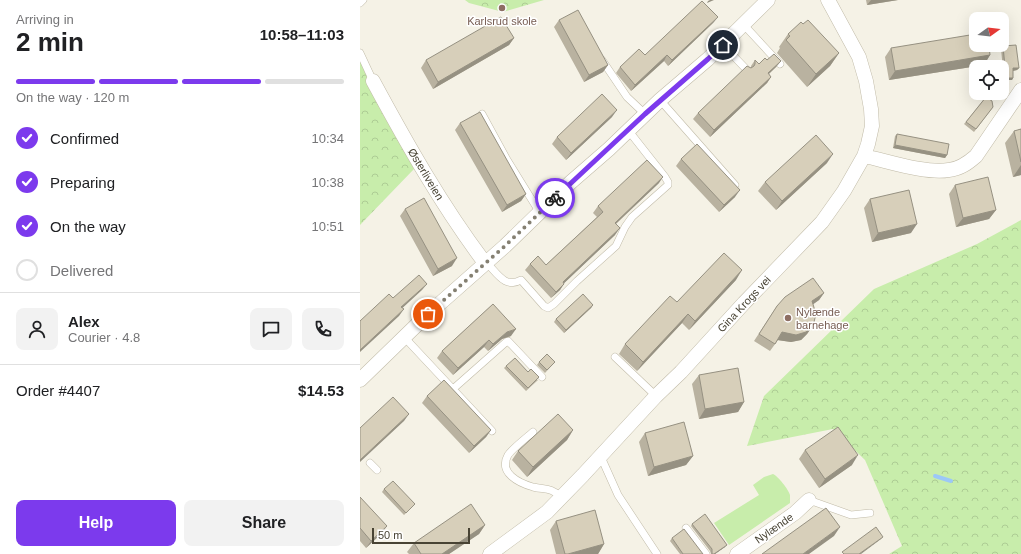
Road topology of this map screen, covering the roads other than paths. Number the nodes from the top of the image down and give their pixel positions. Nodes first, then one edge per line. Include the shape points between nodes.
1 (362, 0) edge
2 (768, 0) edge
3 (828, 0) edge
4 (360, 2) edge
5 (743, 24) junction
6 (723, 45) junction
7 (597, 50) edge
8 (360, 53) edge
9 (780, 64) edge
10 (746, 69) edge
11 (374, 81) joint
12 (1021, 90) edge
13 (660, 100) junction
14 (482, 114) edge
15 (645, 114) junction
16 (628, 130) junction
17 (864, 156) junction
18 (735, 185) edge
19 (540, 212) junction
20 (485, 262) junction
21 (405, 338) junction
22 (616, 357) dead end
23 (542, 377) dead end
24 (360, 380) edge
25 (453, 389) junction
26 (656, 396) junction
27 (492, 431) edge
28 (533, 432) dead end
29 (601, 457) junction
30 (370, 463) dead end
31 (377, 470) dead end
32 (561, 497) junction
33 (809, 500) joint
34 (870, 513) dead end
35 (686, 528) dead end
36 (490, 554) edge
37 (657, 554) edge
38 (706, 554) edge
39 (737, 554) edge

1 - 4 lane
2 - 5 street
3 - 17 street, Gina Krogs vei via 859,57 866,81 872,126
5 - 6 street
5 - 9 lane
6 - 10 lane
6 - 13 street
7 - 15 lane via 627,97
8 - 11 lane
11 - 20 street, Østerliveien via 432,186
12 - 17 street via 976,156 960,168 925,170
13 - 15 street
13 - 18 lane
14 - 19 lane
15 - 16 street
16 - 19 street
16 - 20 lane via 666,177 668,185 632,217 616,246 554,304 548,308 544,306 521,280 515,284 506,282
17 - 26 street, Gina Krogs vei via 822,222
19 - 20 street
20 - 21 street
21 - 24 street
21 - 25 lane
22 - 26 lane
23 - 25 lane via 508,341
25 - 27 lane
26 - 29 street, Gina Krogs vei
28 - 32 lane via 509,454 506,467 508,473 520,483 551,489
29 - 32 street, Gina Krogs vei
29 - 37 lane via 618,496
30 - 31 lane
32 - 36 street, Gina Krogs vei via 546,512
33 - 34 lane via 851,515
33 - 39 street, Nylænde
35 - 38 lane

